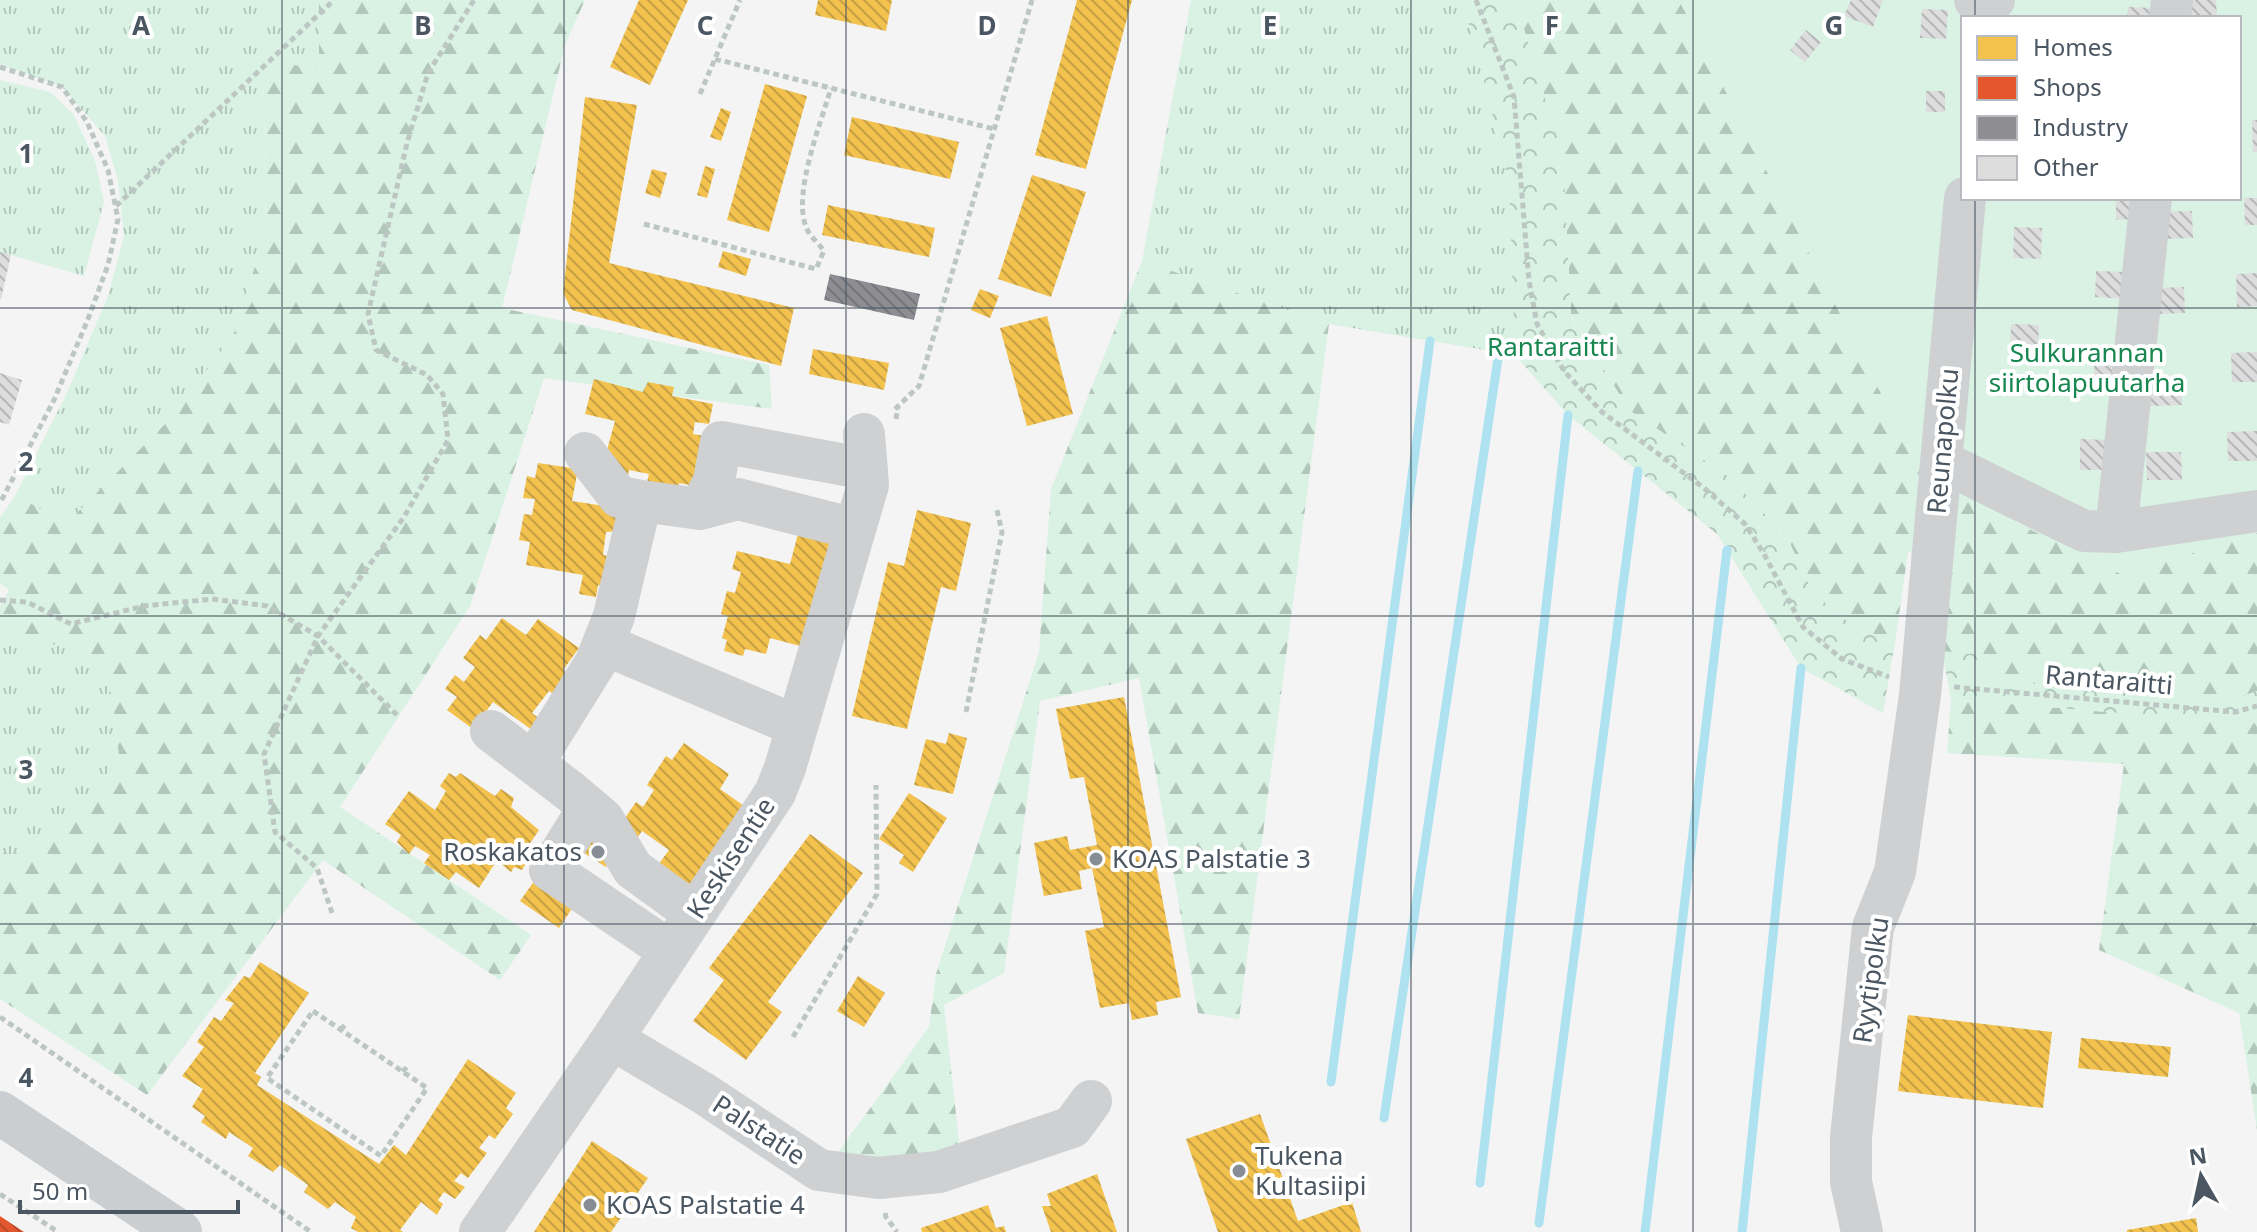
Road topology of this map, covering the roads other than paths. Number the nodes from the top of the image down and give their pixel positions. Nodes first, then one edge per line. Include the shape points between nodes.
1 (1965, 200) edge
2 (2151, 200) edge
3 (585, 453) dead end
4 (1941, 461) junction
5 (641, 501) junction
6 (700, 509) junction
7 (2257, 511) edge
8 (855, 529) junction
9 (2116, 532) junction
10 (603, 644) junction
11 (1921, 683) joint
12 (797, 726) junction
13 (491, 731) dead end
14 (533, 763) junction
15 (589, 807) junction
16 (695, 914) junction
17 (670, 951) junction
18 (612, 1039) junction
19 (1091, 1101) dead end
20 (0, 1113) edge
21 (180, 1232) edge
22 (480, 1232) edge
23 (1862, 1232) edge

1 - 4 street, Reunapolku
2 - 9 street
3 - 5 street via 619,497
4 - 9 street via 2084,531
4 - 11 street, Reunapolku
5 - 6 street
5 - 10 street
6 - 8 street via 738,499
6 - 8 street, Keskisentie via 714,481 721,442 866,452 868,485
7 - 9 street
8 - 12 street, Keskisentie
10 - 12 street
10 - 14 street
11 - 23 street, Ryytipolku via 1895,872 1873,927 1851,1137 1851,1182
12 - 16 street, Keskisentie via 775,793
13 - 14 street
14 - 15 street
15 - 16 street via 603,819 633,869
15 - 17 street via 550,870
16 - 17 street, Keskisentie
17 - 18 street, Keskisentie
18 - 19 street, Palstatie via 819,1170 839,1173 878,1178 939,1172 1072,1127
18 - 22 street, Keskisentie
20 - 21 main road

